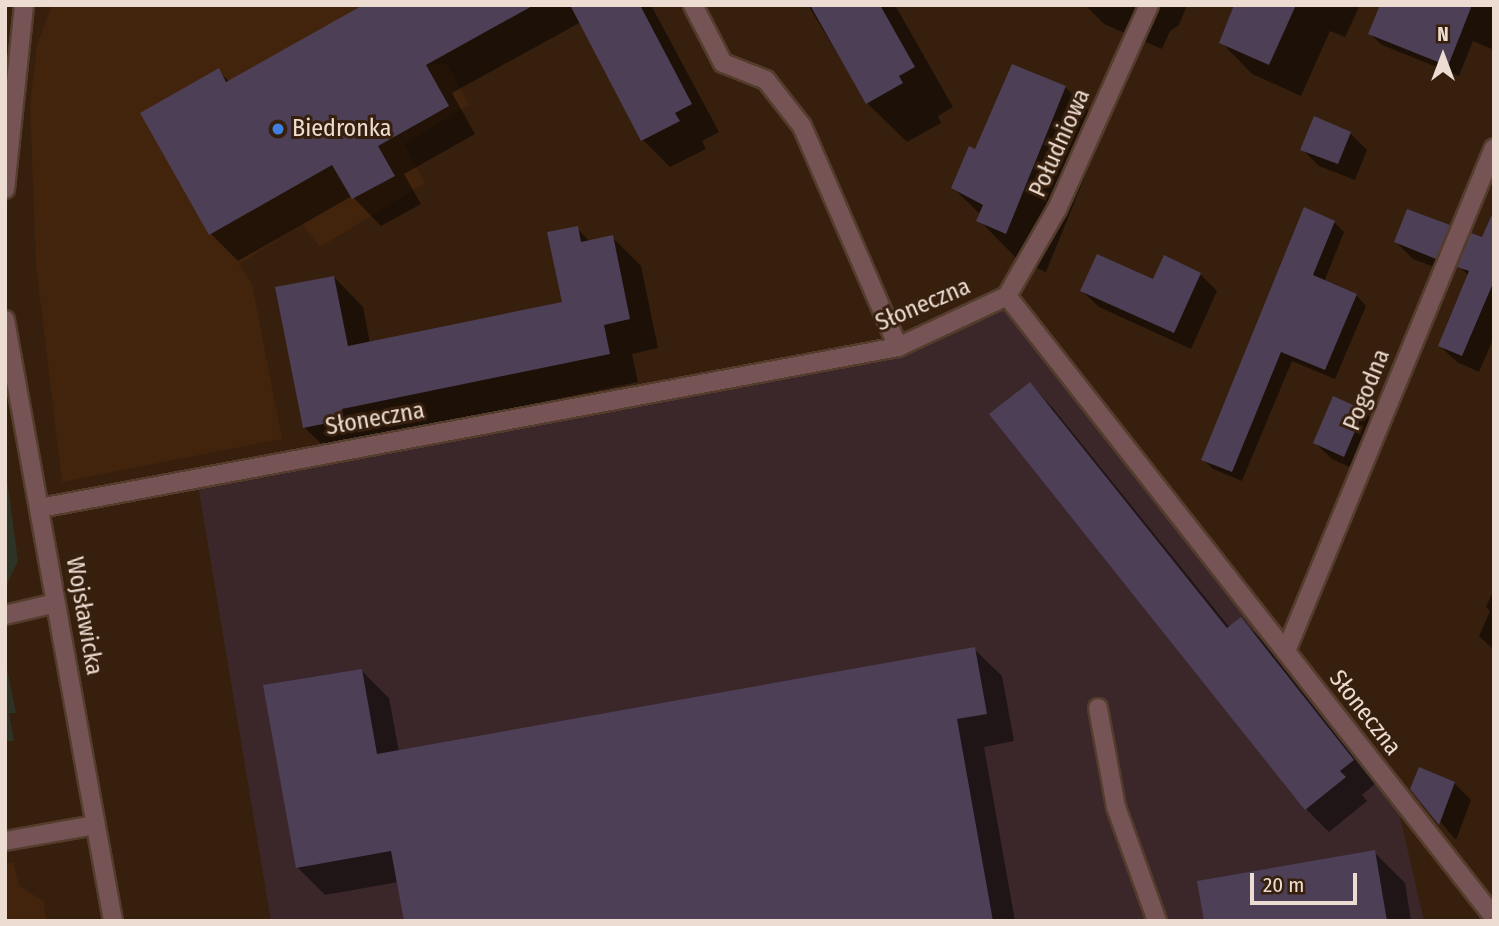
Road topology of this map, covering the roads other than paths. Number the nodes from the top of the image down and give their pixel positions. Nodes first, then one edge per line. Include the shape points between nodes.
1 (24, 5) edge
2 (693, 5) edge
3 (1149, 5) edge
4 (1494, 148) edge
5 (5, 189) edge
6 (1007, 296) junction
7 (5, 320) edge
8 (898, 347) junction
9 (40, 508) junction
10 (56, 603) junction
11 (5, 615) edge
12 (1286, 651) junction
13 (1098, 708) dead end
14 (95, 825) junction
15 (5, 841) edge
16 (1494, 917) edge
17 (113, 921) edge
18 (1157, 921) edge

1 - 5 street
2 - 8 street via 723,63 766,80 802,126
3 - 6 street, Południowa via 1057,209
4 - 12 street, Pogodna
6 - 8 street, Słoneczna
6 - 12 street, Słoneczna
7 - 9 street, Wojsławicka
8 - 9 street, Słoneczna
9 - 10 street, Wojsławicka
10 - 11 street
10 - 14 street, Wojsławicka
12 - 16 street, Słoneczna
13 - 18 street via 1116,807
14 - 15 street
14 - 17 street, Wojsławicka

